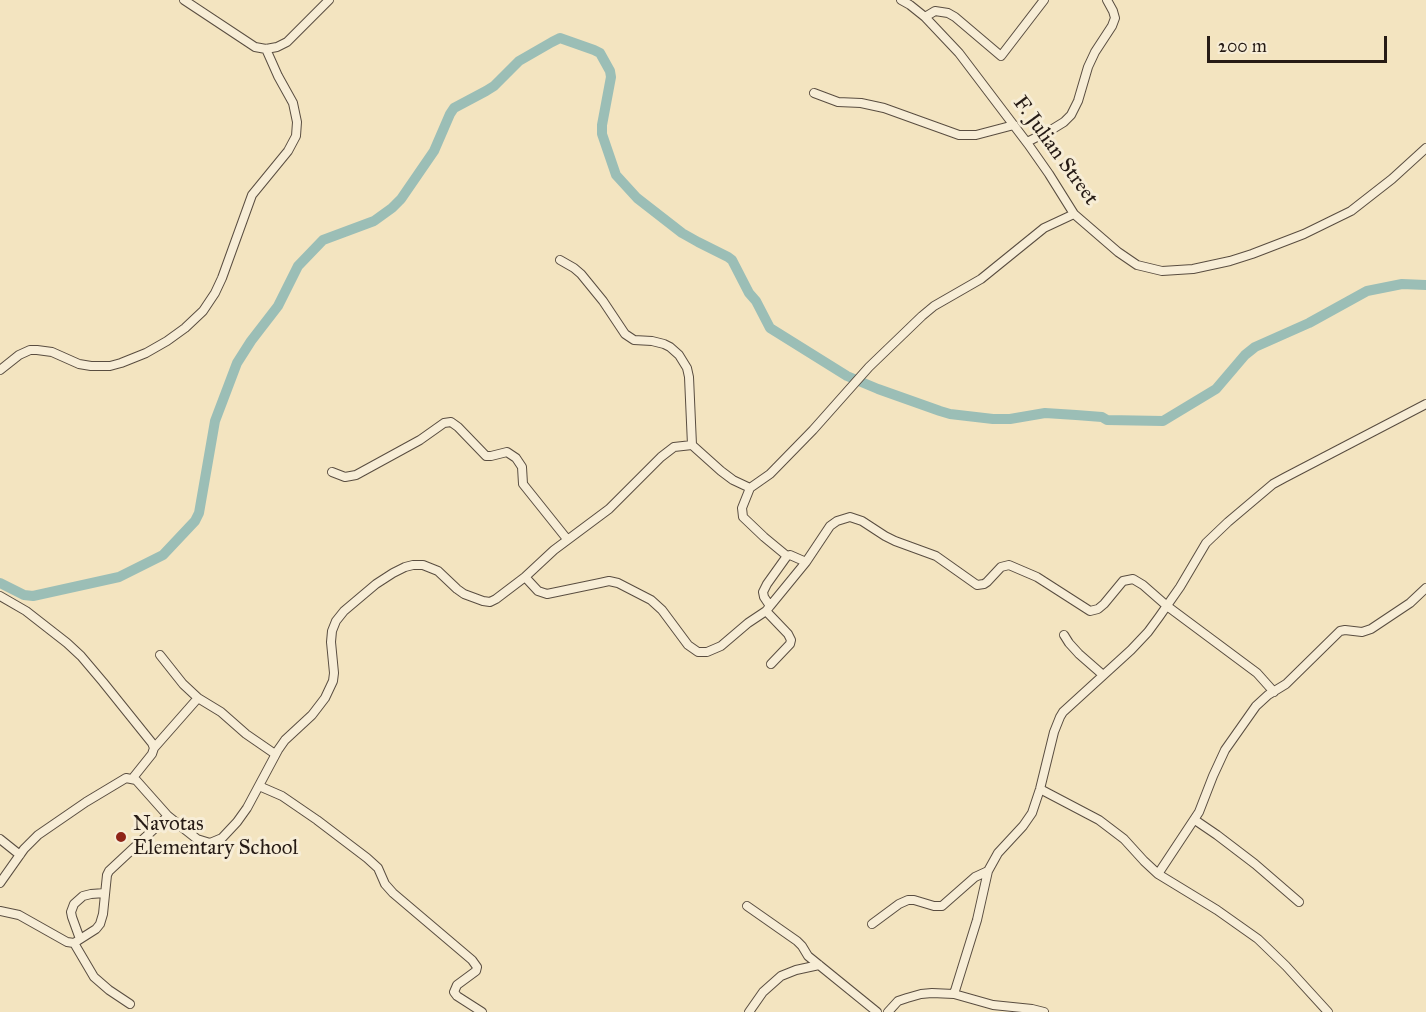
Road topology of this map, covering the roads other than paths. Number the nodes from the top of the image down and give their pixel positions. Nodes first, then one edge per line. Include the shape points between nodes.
1 (184, 0) edge
2 (328, 0) edge
3 (901, 0) edge
4 (1044, 0) edge
5 (1107, 0) edge
6 (925, 17) junction
7 (266, 49) junction
8 (814, 93) dead end
9 (1014, 125) junction
10 (1027, 142) junction
11 (1426, 148) edge
12 (1074, 214) junction
13 (560, 260) dead end
14 (0, 370) edge
15 (1426, 404) edge
16 (692, 445) junction
17 (332, 472) dead end
18 (750, 488) junction
19 (567, 539) junction
20 (787, 556) junction
21 (806, 562) junction
22 (525, 577) junction
23 (1426, 588) edge
24 (0, 596) edge
25 (1167, 606) junction
26 (768, 608) junction
27 (1064, 635) dead end
28 (160, 655) dead end
29 (771, 664) dead end
30 (1104, 675) junction
31 (1274, 692) junction
32 (198, 698) junction
33 (154, 748) junction
34 (275, 754) junction
35 (132, 779) junction
36 (259, 786) junction
37 (1040, 789) junction
38 (168, 816) junction
39 (1195, 820) junction
40 (0, 839) edge
41 (20, 855) junction
42 (988, 871) junction
43 (1158, 874) junction
44 (0, 883) edge
45 (105, 893) junction
46 (1299, 902) dead end
47 (747, 906) dead end
48 (0, 911) edge
49 (872, 924) dead end
50 (77, 941) junction
51 (819, 965) junction
52 (954, 994) junction
53 (130, 1005) dead end
54 (482, 1012) edge
55 (749, 1012) edge
56 (877, 1012) edge
57 (888, 1012) edge
58 (1044, 1012) edge
59 (1328, 1012) edge

1 - 7 street via 255,46
2 - 7 street via 287,42
3 - 6 street, F. Julian Street
4 - 6 street via 1001,56 948,13 935,11
5 - 10 street via 1115,18 1088,66 1071,115
6 - 9 street, F. Julian Street via 959,53
7 - 14 street via 293,103 296,136 252,195 222,278 203,311 167,341 121,363 91,366 38,350 19,355
8 - 9 street via 838,102 884,108 959,135 976,135
9 - 10 street, F. Julian Street
10 - 12 street, F. Julian Street
11 - 12 street, F. Julian Street via 1351,211 1252,254 1193,269 1162,271 1137,265
12 - 18 street via 1044,228 981,279 934,306 907,328 770,474
13 - 16 street via 581,274 624,334 634,340 664,344 679,355 689,377
15 - 25 street via 1268,489 1206,543
16 - 18 street via 733,480
16 - 19 street via 670,450 609,509
17 - 19 street via 342,477 356,475 451,422 486,456 507,452 516,458 522,467 523,484
18 - 20 street via 742,508 743,517
19 - 22 street
20 - 21 street
20 - 26 street via 764,588
21 - 25 street via 830,526 850,517 936,556 977,585 1010,565 1091,611 1107,601 1123,581 1133,579
21 - 26 street
22 - 26 street via 538,591 547,594 609,581 618,583 651,600 688,645 703,653 721,646
22 - 34 street via 490,602 464,594 438,571 423,565 405,567 376,584 336,621 331,642 334,673 330,691
23 - 31 street via 1371,629 1340,632
24 - 33 street via 26,611 81,656
25 - 30 street via 1148,632
25 - 31 street via 1249,667
26 - 29 street via 791,640
27 - 30 street
28 - 32 street
30 - 37 street via 1060,717
31 - 39 street via 1256,706 1225,750
32 - 33 street
32 - 34 street
33 - 35 street
34 - 36 street
35 - 38 street
35 - 41 street via 122,780 62,817
36 - 38 street via 237,822 216,842 204,842
36 - 54 street via 282,796 367,858 393,893 472,960 476,971 454,992
37 - 42 street via 1028,819 998,853
37 - 43 street via 1110,828
38 - 45 street via 109,871
39 - 43 street
39 - 46 street
40 - 41 street
41 - 44 street
42 - 49 street via 975,877 942,906 908,900
42 - 52 street via 978,921
43 - 59 street via 1258,939
45 - 50 street via 100,924
45 - 50 street via 83,896 74,904 71,912
47 - 51 street via 797,941
48 - 50 street via 18,915 66,942
50 - 53 street via 94,977
51 - 55 street via 781,976
51 - 56 street
52 - 57 street via 914,995 898,1001
52 - 58 street via 993,1005

